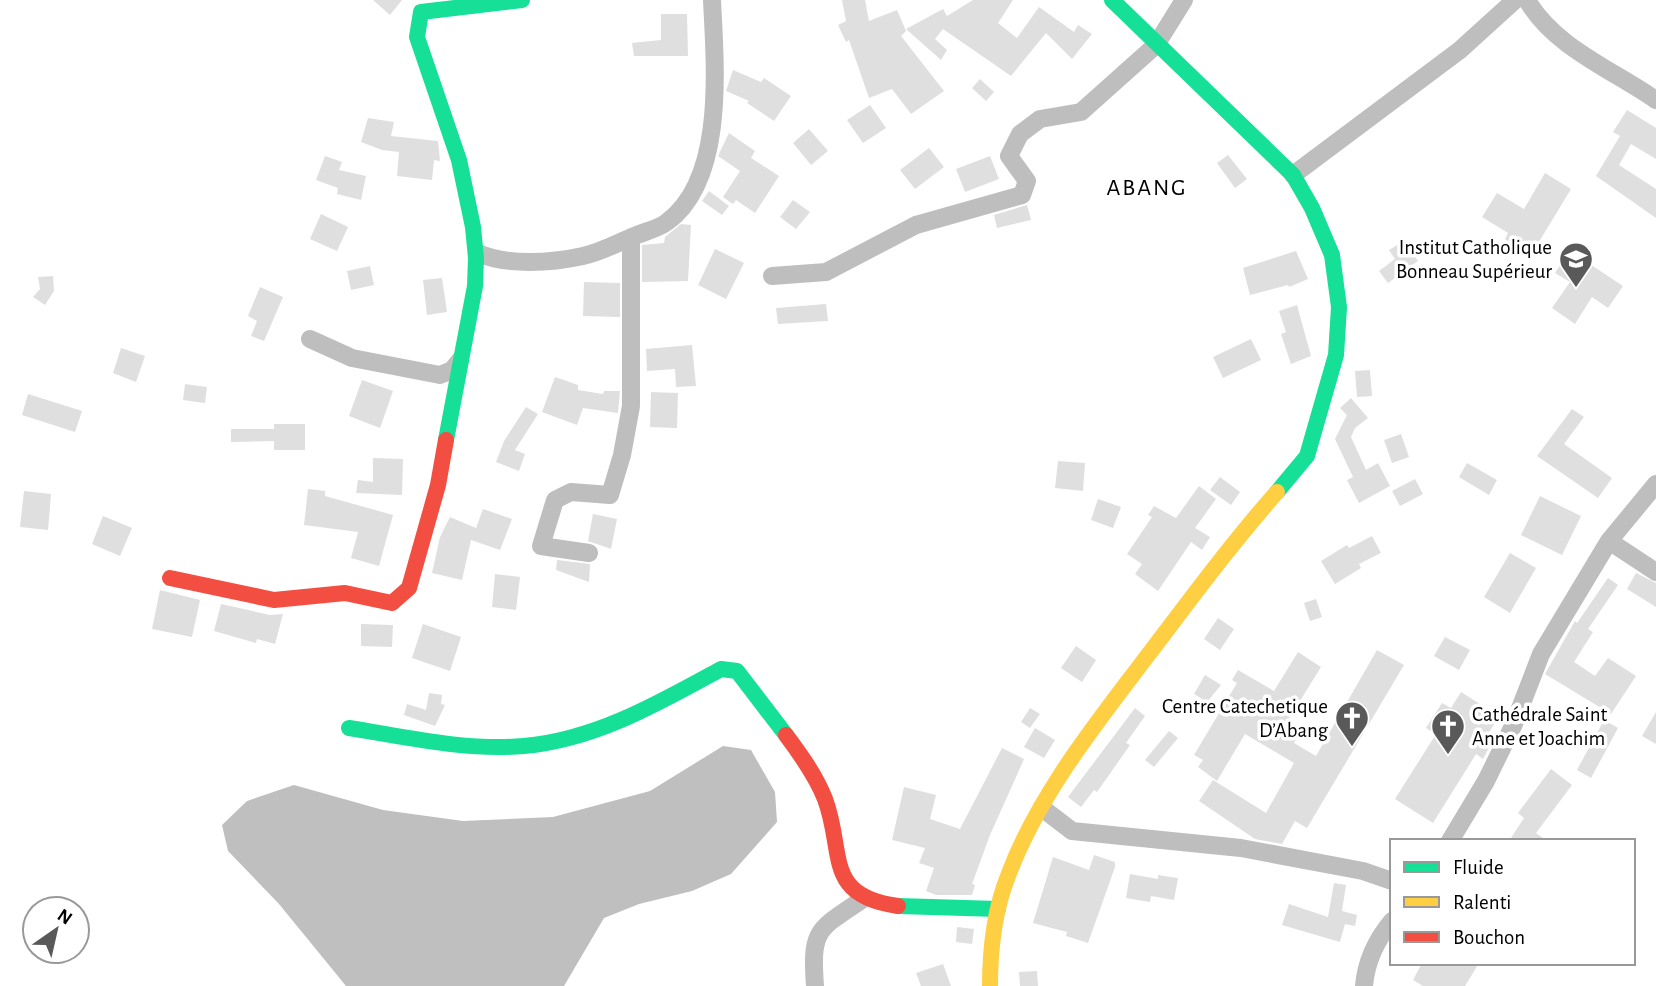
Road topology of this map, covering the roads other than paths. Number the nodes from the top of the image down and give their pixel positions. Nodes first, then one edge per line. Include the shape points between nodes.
1 (522, 0) edge
2 (712, 0) edge
3 (1112, 0) edge
4 (1184, 0) edge
5 (1515, 0) edge
6 (1527, 0) edge
7 (1156, 45) junction
8 (1656, 100) edge
9 (1293, 176) junction
10 (631, 237) junction
11 (478, 253) junction
12 (772, 276) dead end
13 (310, 339) dead end
14 (460, 360) junction
15 (1656, 484) edge
16 (1609, 541) junction
17 (589, 553) dead end
18 (1656, 572) edge
19 (170, 578) dead end
20 (349, 728) dead end
21 (1042, 808) junction
22 (1451, 839) edge
23 (1390, 880) edge
24 (863, 899) junction
25 (998, 909) junction
26 (1390, 923) edge
27 (816, 986) edge
28 (990, 986) edge
29 (1364, 986) edge

1 - 11 street via 421,12 418,19 417,37 452,139
2 - 10 street via 714,110 705,163 692,193 667,223
3 - 7 street
4 - 7 street
5 - 9 street via 1460,50
6 - 8 street via 1537,17 1568,44
7 - 9 street
7 - 12 street via 1082,112 1040,119 1020,134 1009,156 1027,181 1022,195 916,225 826,272
9 - 21 street via 1332,255 1339,307 1336,355 1307,456 1241,532 1083,740
10 - 11 street via 598,253 560,261 489,258
10 - 17 street via 631,406 622,455 610,495 571,492 555,500 541,546
11 - 14 street
13 - 14 street via 352,358 440,375
14 - 19 street via 438,485 409,588 402,596 392,603 345,593 274,600
15 - 16 street
16 - 18 street
16 - 22 street via 1541,654 1514,724
20 - 24 street via 466,745 525,746 594,731 729,668 737,671 804,763 824,798 842,876 848,889
21 - 23 street via 1072,831 1241,848
21 - 25 street via 1008,875
24 - 25 street via 901,908
24 - 27 street via 822,926 813,949
25 - 28 street via 990,950
26 - 29 street via 1365,972

